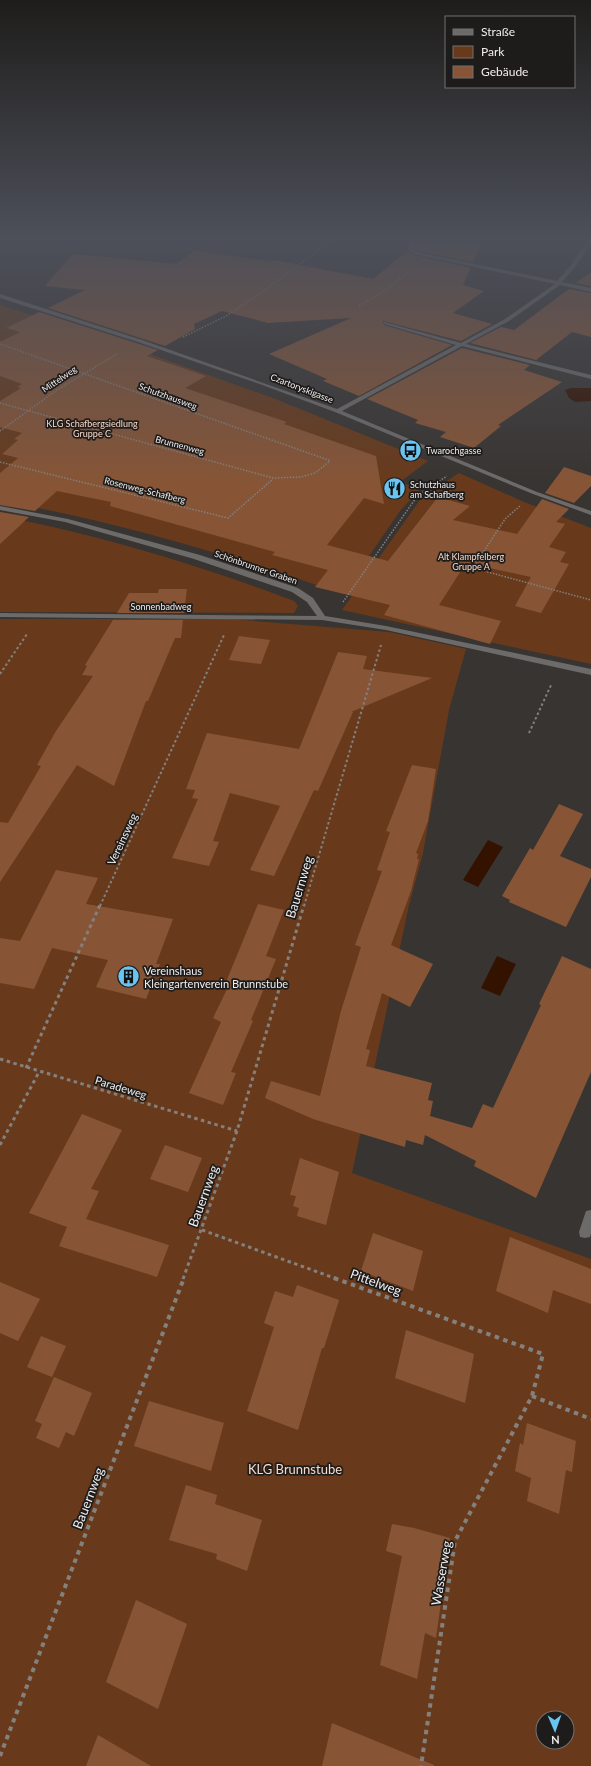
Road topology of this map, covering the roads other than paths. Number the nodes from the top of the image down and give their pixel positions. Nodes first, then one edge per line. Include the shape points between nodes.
1 (72, 319) edge
2 (508, 319) edge
3 (386, 323) dead end
4 (463, 345) junction
5 (591, 377) edge
6 (337, 411) junction
7 (0, 508) edge
8 (591, 513) edge
9 (0, 615) edge
10 (322, 618) junction
11 (591, 672) edge
12 (591, 1216) edge
13 (585, 1232) dead end

1 - 6 street, Czartoryskigasse
2 - 4 street
3 - 4 street
4 - 5 street
4 - 6 street
6 - 8 street, Czartoryskigasse via 500,479
7 - 10 street, Schönbrunner Graben via 82,525 197,557 295,590 310,600
9 - 10 street, Sonnenbadweg
10 - 11 street via 386,628
12 - 13 street

